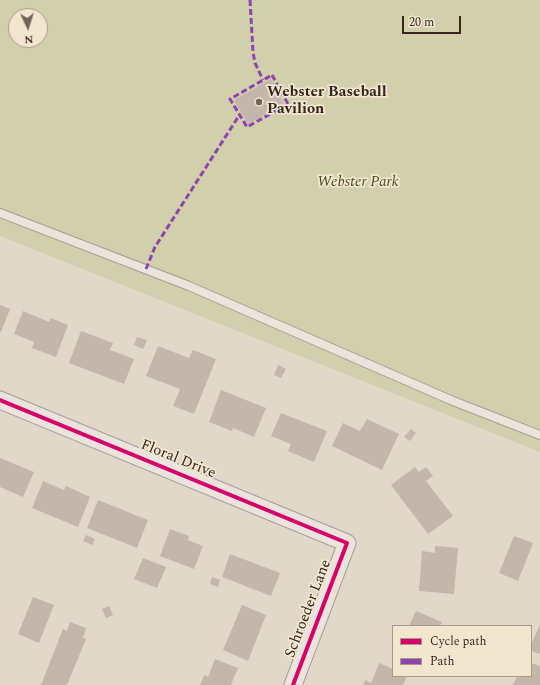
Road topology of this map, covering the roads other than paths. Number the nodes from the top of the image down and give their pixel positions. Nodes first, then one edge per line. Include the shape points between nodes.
1 (0, 213) edge
2 (0, 400) edge
3 (540, 435) edge
4 (347, 542) joint
5 (293, 685) edge

1 - 3 lane via 189,286 453,401
2 - 4 street, Floral Drive
4 - 5 street, Schroeder Lane

